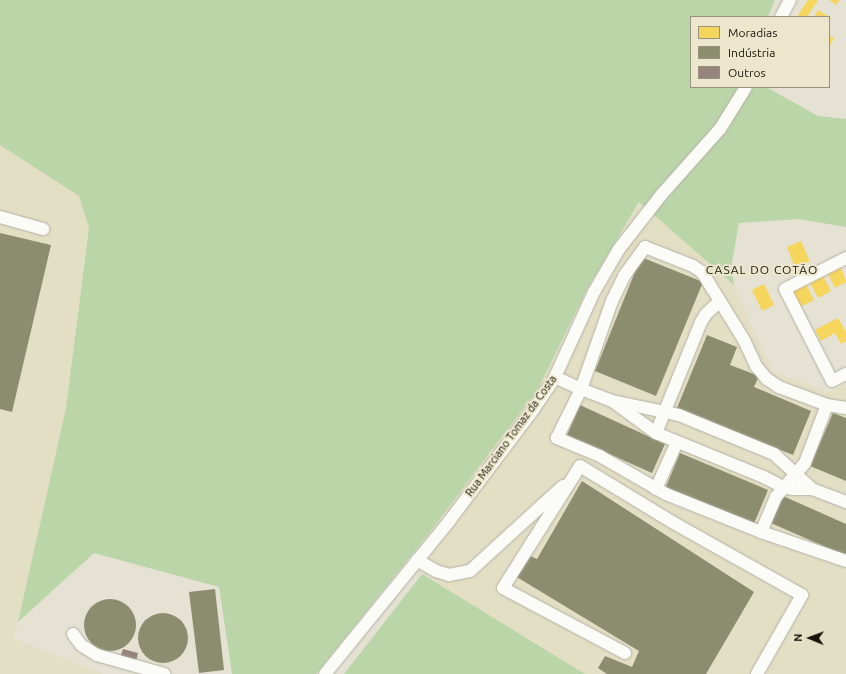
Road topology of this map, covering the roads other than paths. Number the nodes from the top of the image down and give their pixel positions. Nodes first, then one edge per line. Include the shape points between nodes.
1 (790, 0) edge
2 (782, 16) edge
3 (745, 88) edge
4 (0, 217) edge
5 (43, 229) dead end
6 (846, 258) edge
7 (720, 301) junction
8 (846, 374) edge
9 (555, 377) junction
10 (581, 389) junction
11 (612, 401) junction
12 (827, 405) junction
13 (846, 408) edge
14 (664, 411) junction
15 (656, 434) junction
16 (677, 442) junction
17 (796, 474) junction
18 (571, 481) junction
19 (783, 487) junction
20 (656, 489) junction
21 (812, 489) junction
22 (846, 502) edge
23 (761, 532) junction
24 (417, 560) junction
25 (846, 561) edge
26 (73, 634) dead end
27 (625, 653) dead end
28 (164, 674) edge
29 (325, 674) edge
30 (757, 674) edge

1 - 2 street
3 - 9 street, Rua Marciano Tomaz da Costa via 720,128 662,194 619,249 594,292
4 - 5 street
6 - 8 street via 785,289 832,381
7 - 10 street via 702,272 645,247 624,276 612,301
7 - 12 street via 744,340 756,366 766,379 779,387
7 - 14 street via 701,322
9 - 10 street
9 - 24 street, Rua Marciano Tomaz da Costa via 486,473
10 - 11 street
10 - 20 street via 557,438 600,456
11 - 14 street
11 - 15 street
12 - 13 street
12 - 17 street via 805,463
14 - 15 street
14 - 17 street via 774,454
15 - 16 street
16 - 19 street
16 - 20 street
17 - 19 street
17 - 21 street
18 - 24 street via 561,487 470,571 449,575
18 - 27 street via 503,588
18 - 30 street via 580,466 672,522 802,595
19 - 21 street
19 - 23 street
20 - 23 street
21 - 22 street
23 - 25 street
24 - 29 street, Rua Marciano Tomaz da Costa
26 - 28 street via 81,645 97,655

